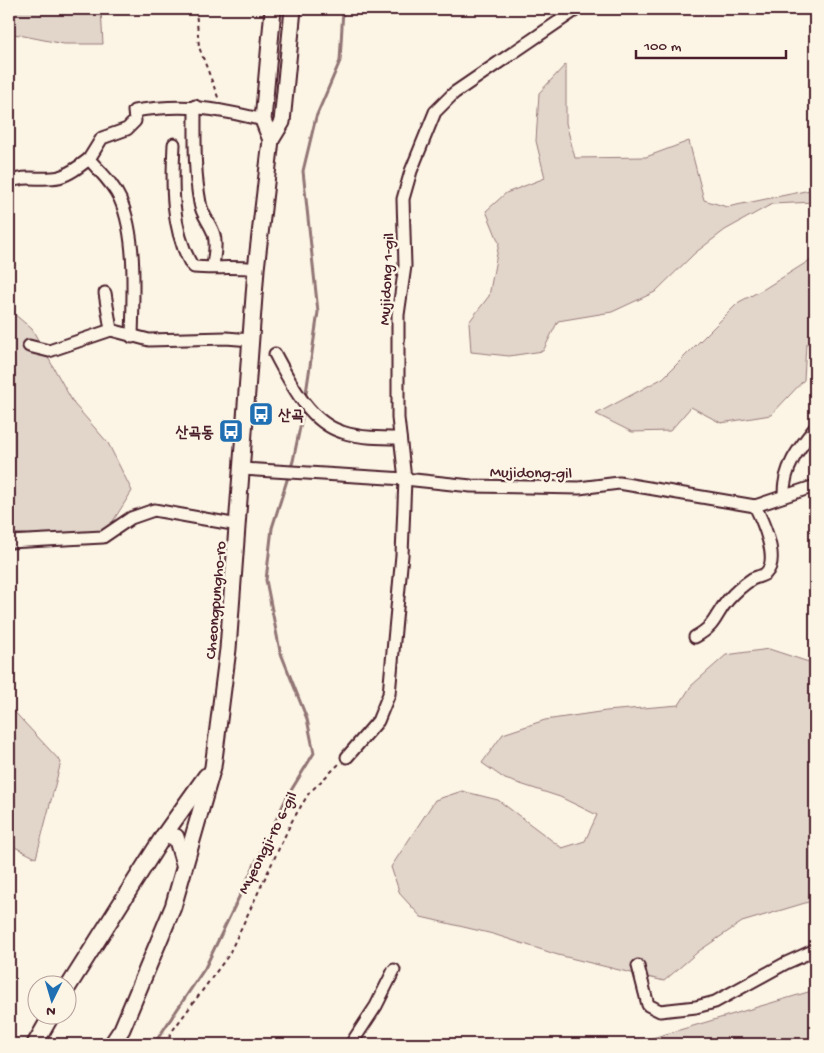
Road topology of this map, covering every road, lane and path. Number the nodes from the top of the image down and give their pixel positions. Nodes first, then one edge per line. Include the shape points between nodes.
1 (196, 9) edge
2 (273, 9) edge
3 (293, 9) edge
4 (577, 9) edge
5 (194, 106) junction
6 (223, 110) junction
7 (263, 120) junction
8 (271, 140) junction
9 (174, 144) dead end
10 (89, 159) junction
11 (9, 182) edge
12 (213, 266) junction
13 (256, 269) junction
14 (105, 293) dead end
15 (111, 330) junction
16 (132, 337) junction
17 (251, 340) junction
18 (28, 346) dead end
19 (275, 354) dead end
20 (815, 428) edge
21 (400, 438) junction
22 (242, 470) junction
23 (405, 479) junction
24 (815, 486) edge
25 (784, 495) junction
26 (755, 506) junction
27 (238, 525) junction
28 (9, 542) edge
29 (695, 637) dead end
30 (347, 757) joint
31 (213, 767) junction
32 (164, 835) junction
33 (184, 865) junction
34 (815, 950) edge
35 (638, 966) dead end
36 (394, 970) dead end
37 (75, 976) edge
38 (45, 1026) edge
39 (35, 1044) edge
40 (112, 1044) edge
41 (165, 1044) edge
42 (350, 1044) edge

1 - 6 path via 199,48
2 - 7 main road, Cheongpungho-ro
3 - 8 main road, Cheongpungho-ro via 282,122
4 - 21 street, Mujidong 1-gil via 454,92 435,112 425,133 403,199 405,266 398,315
5 - 6 street
5 - 10 street via 134,111 135,121 128,129 102,138
5 - 12 street via 194,151 200,203 214,234
6 - 7 street
7 - 8 main road, Cheongpungho-ro
8 - 13 main road, Cheongpungho-ro
9 - 12 street via 175,212 181,240 194,267
10 - 11 street via 58,177 20,178
10 - 16 street via 111,183 126,214 132,276
12 - 13 street
13 - 17 main road, Cheongpungho-ro
14 - 15 street
15 - 16 street
15 - 18 street via 49,351
16 - 17 street via 149,340
17 - 22 main road, Cheongpungho-ro
19 - 21 street via 300,398 328,426 364,437
20 - 25 street via 792,459
21 - 23 street, Mujidong 1-gil
22 - 23 street, Mujidong-gil
22 - 27 main road, Cheongpungho-ro
23 - 26 street, Mujidong-gil via 491,486 579,488 619,483
23 - 30 street via 402,555 389,694 378,721
24 - 25 street
25 - 26 street
26 - 29 street via 768,539 770,565 766,573 738,590 727,601 714,624
27 - 28 street via 154,510 130,518 103,536
27 - 31 main road, Cheongpungho-ro via 228,649
30 - 41 path, Myeongji-ro 6-gil via 309,793 292,821 228,956
31 - 32 main road
31 - 33 main road, Cheongpungho-ro
32 - 33 main road via 176,837
32 - 37 main road
33 - 40 main road, Cheongpungho-ro via 173,907 122,1029
34 - 35 street via 715,1002 660,1011 648,1005
36 - 42 street via 376,1006
38 - 39 main road

